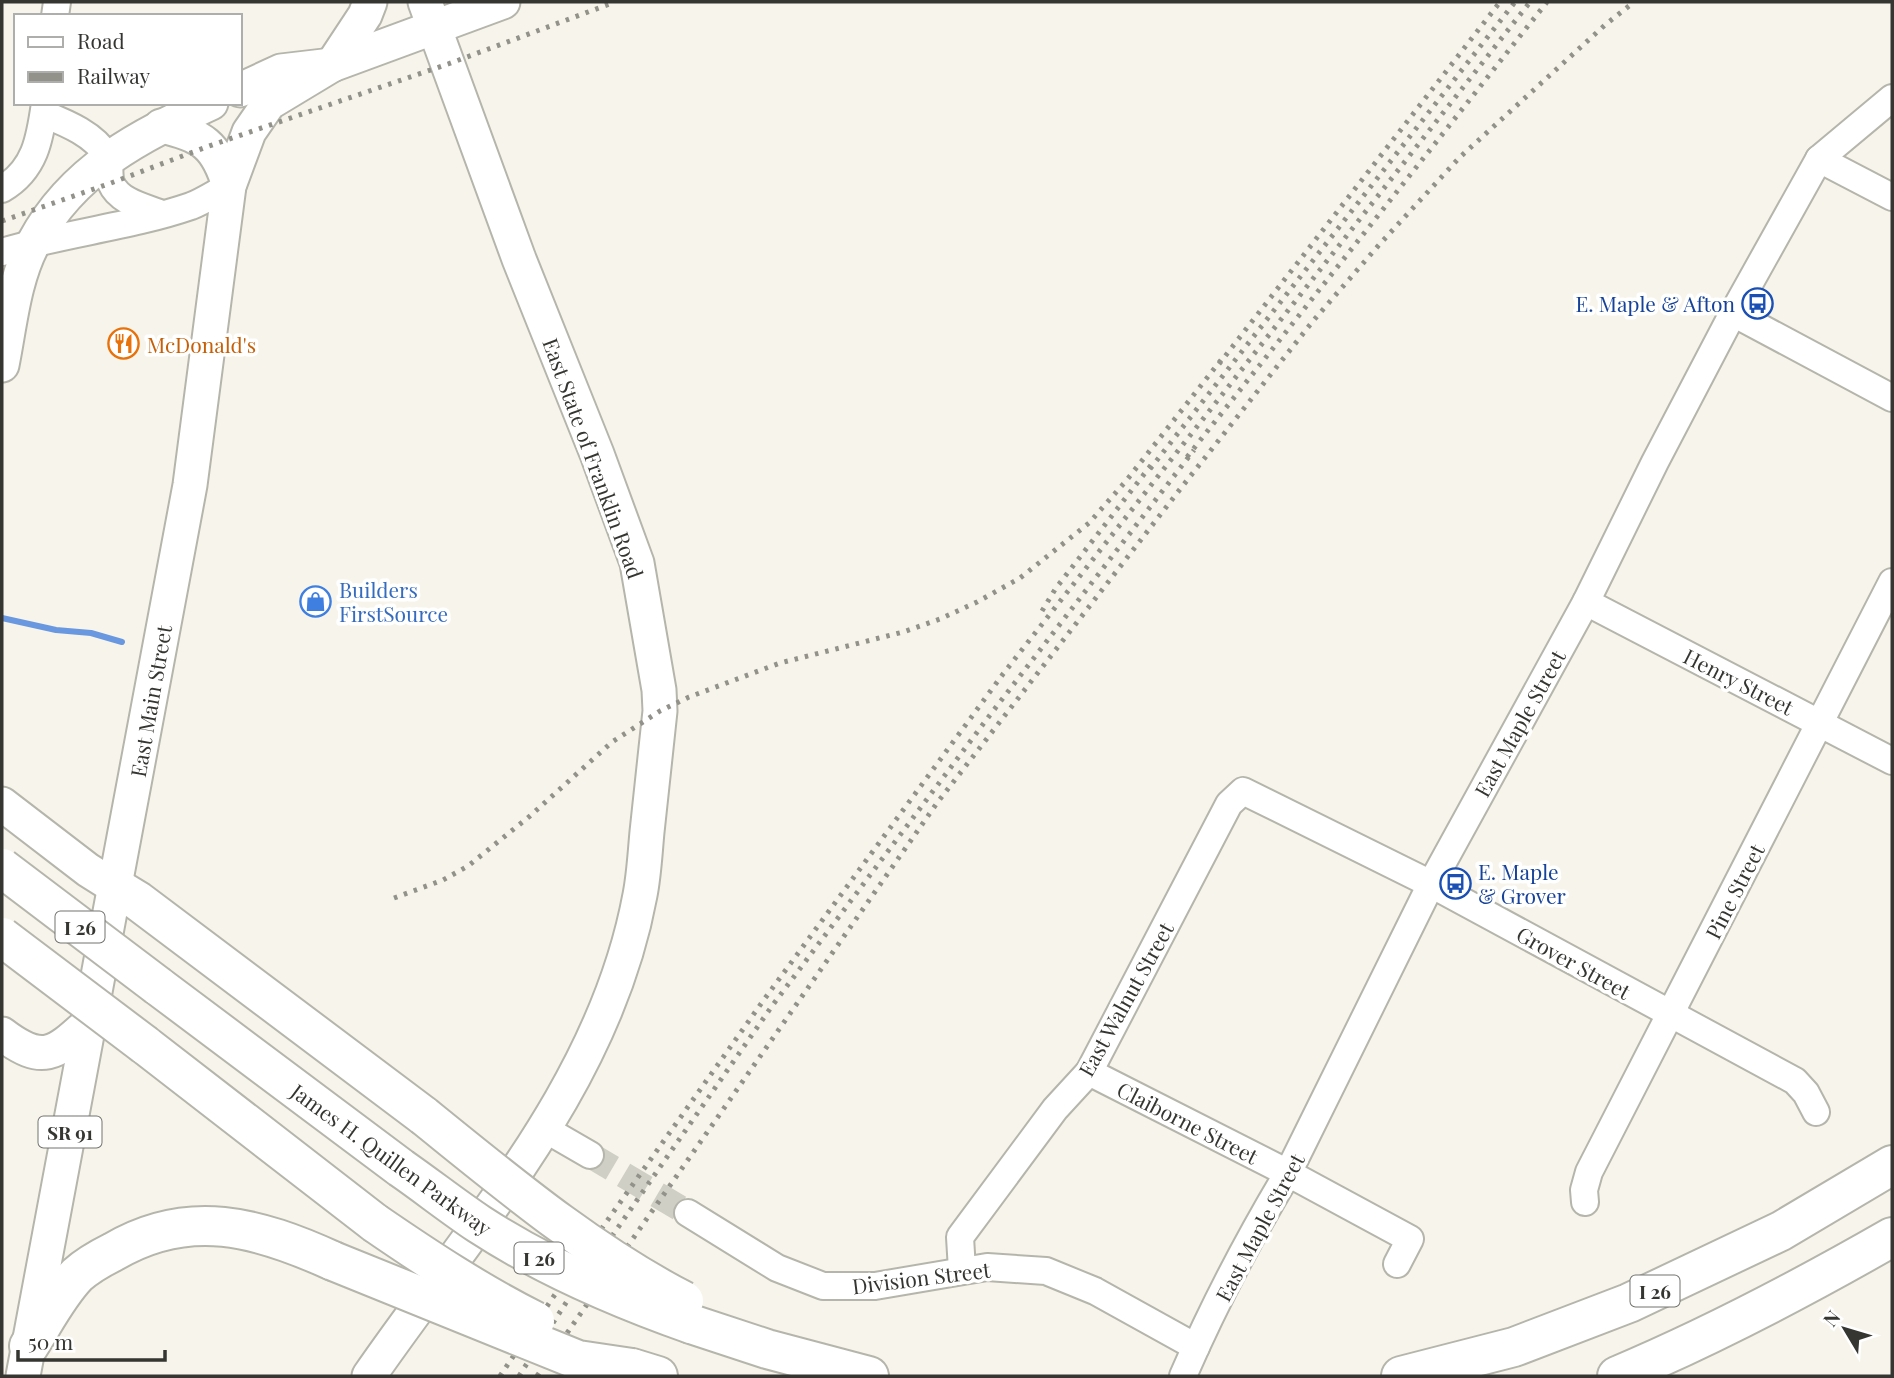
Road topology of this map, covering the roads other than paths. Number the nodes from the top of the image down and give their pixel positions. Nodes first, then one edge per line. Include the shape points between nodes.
1 (370, 2) edge
2 (503, 2) edge
3 (430, 14) edge
4 (332, 65) junction
5 (242, 89) edge
6 (1892, 99) edge
7 (207, 105) edge
8 (43, 114) edge
9 (161, 126) junction
10 (108, 157) junction
11 (1819, 159) junction
12 (229, 186) junction
13 (2, 189) edge
14 (1892, 197) edge
15 (162, 214) junction
16 (33, 242) junction
17 (2, 252) edge
18 (1733, 313) junction
19 (2, 365) edge
20 (1892, 398) edge
21 (1892, 582) edge
22 (1586, 602) junction
23 (1821, 723) junction
24 (1892, 761) edge
25 (1243, 791) joint
26 (2, 804) edge
27 (2, 868) edge
28 (1431, 884) junction
29 (115, 887) junction
30 (2, 937) edge
31 (1670, 1014) junction
32 (90, 1022) junction
33 (2, 1034) edge
34 (1089, 1072) junction
35 (1816, 1112) dead end
36 (545, 1129) junction
37 (590, 1155) tunnel mouth
38 (1892, 1165) edge
39 (1288, 1173) junction
40 (1585, 1202) dead end
41 (688, 1213) tunnel mouth
42 (1892, 1237) edge
43 (1397, 1264) dead end
44 (962, 1270) junction
45 (690, 1314) junction
46 (1196, 1347) junction
47 (26, 1361) edge
48 (645, 1372) edge
49 (369, 1376) edge
50 (869, 1376) edge
51 (1184, 1376) edge
52 (1401, 1376) edge
53 (1617, 1376) edge

1 - 4 main road
2 - 3 main road
3 - 4 main road, SR 91
3 - 36 main road, East State of Franklin Road via 637,563 659,690 633,926 594,1039
4 - 5 main road, SR 91 via 281,71
4 - 12 main road, East Main Street / SR 91 via 269,103 249,132
6 - 11 street, East Maple Street
7 - 9 main road
8 - 10 street via 70,124
8 - 13 street via 33,159 17,180
9 - 10 main road
9 - 12 main road via 189,132 209,146 222,163
10 - 15 street via 111,183 125,200
10 - 16 main road via 63,200
11 - 14 street
11 - 18 street, East Maple Street
12 - 15 street via 194,205
12 - 29 main road, East Main Street / SR 91 via 190,485
15 - 16 street
16 - 17 street
16 - 19 main road via 20,277
18 - 20 street
18 - 22 street, East Maple Street
21 - 23 street, Pine Street
22 - 23 street, Henry Street
22 - 28 street, East Maple Street
23 - 24 street, Henry Street
23 - 31 street, Pine Street
25 - 28 street, Grover Street
25 - 34 street, East Walnut Street via 1229,804
26 - 29 main road
27 - 45 highway, James H. Quillen Parkway / I 26, bridge via 480,1224 625,1301
28 - 31 street, Grover Street
28 - 39 street, East Maple Street
29 - 32 main road, East Main Street / SR 91
29 - 45 highway, bridge via 425,1116 565,1227
30 - 48 highway, I 26, bridge via 424,1257 506,1306
31 - 35 street, Grover Street via 1795,1081
31 - 40 street, Pine Street via 1589,1171
32 - 33 main road via 57,1050 46,1053 24,1049
32 - 47 main road, East Main Street / SR 91
34 - 39 street, Claiborne Street
34 - 44 street, East Walnut Street via 1055,1108 960,1237
36 - 37 street
36 - 49 main road, East State of Franklin Road
38 - 52 highway, I 26 via 1781,1231 1629,1303 1514,1347
39 - 43 street, Claiborne Street via 1410,1239
39 - 46 street, East Maple Street
41 - 44 street, Division Street via 777,1268 823,1286 875,1286
42 - 53 highway via 1692,1344
44 - 46 street, Division Street via 987,1266 1046,1271 1095,1291
45 - 50 highway via 767,1349
46 - 51 street, East Maple Street
47 - 48 highway, bridge via 57,1301 78,1274 145,1236 200,1225 258,1231 578,1360

